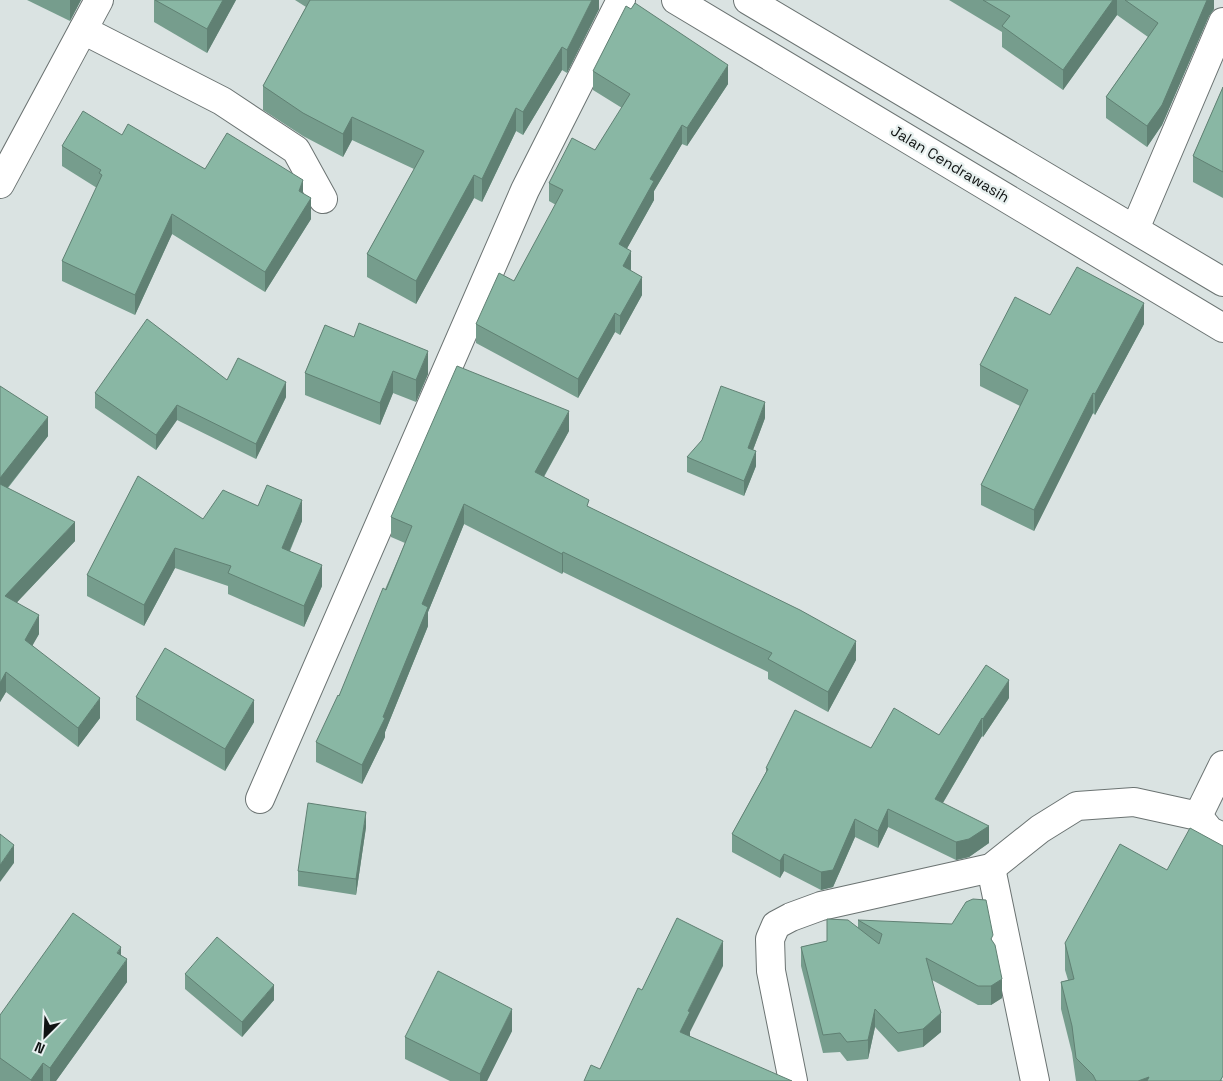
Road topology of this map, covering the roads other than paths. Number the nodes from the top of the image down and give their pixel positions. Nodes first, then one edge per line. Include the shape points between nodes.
1 (99, 0) edge
2 (621, 0) edge
3 (676, 0) edge
4 (748, 0) edge
5 (1223, 22) edge
6 (83, 30) junction
7 (0, 184) edge
8 (323, 198) dead end
9 (1135, 229) junction
10 (1223, 282) edge
11 (1223, 328) edge
12 (1223, 765) edge
13 (260, 799) dead end
14 (1198, 816) junction
15 (1223, 837) edge
16 (991, 868) junction
17 (793, 1081) edge
18 (1035, 1081) edge

1 - 6 street
2 - 13 street via 525,190
3 - 11 street, Jalan Cendrawasih
4 - 9 street
5 - 9 street
6 - 7 street
6 - 8 street via 222,100 296,150
9 - 10 street
12 - 14 street
14 - 15 street via 1210,831
14 - 16 street via 1134,802 1078,806 1040,829
16 - 17 street via 821,906 776,925 770,939 771,971
16 - 18 street

